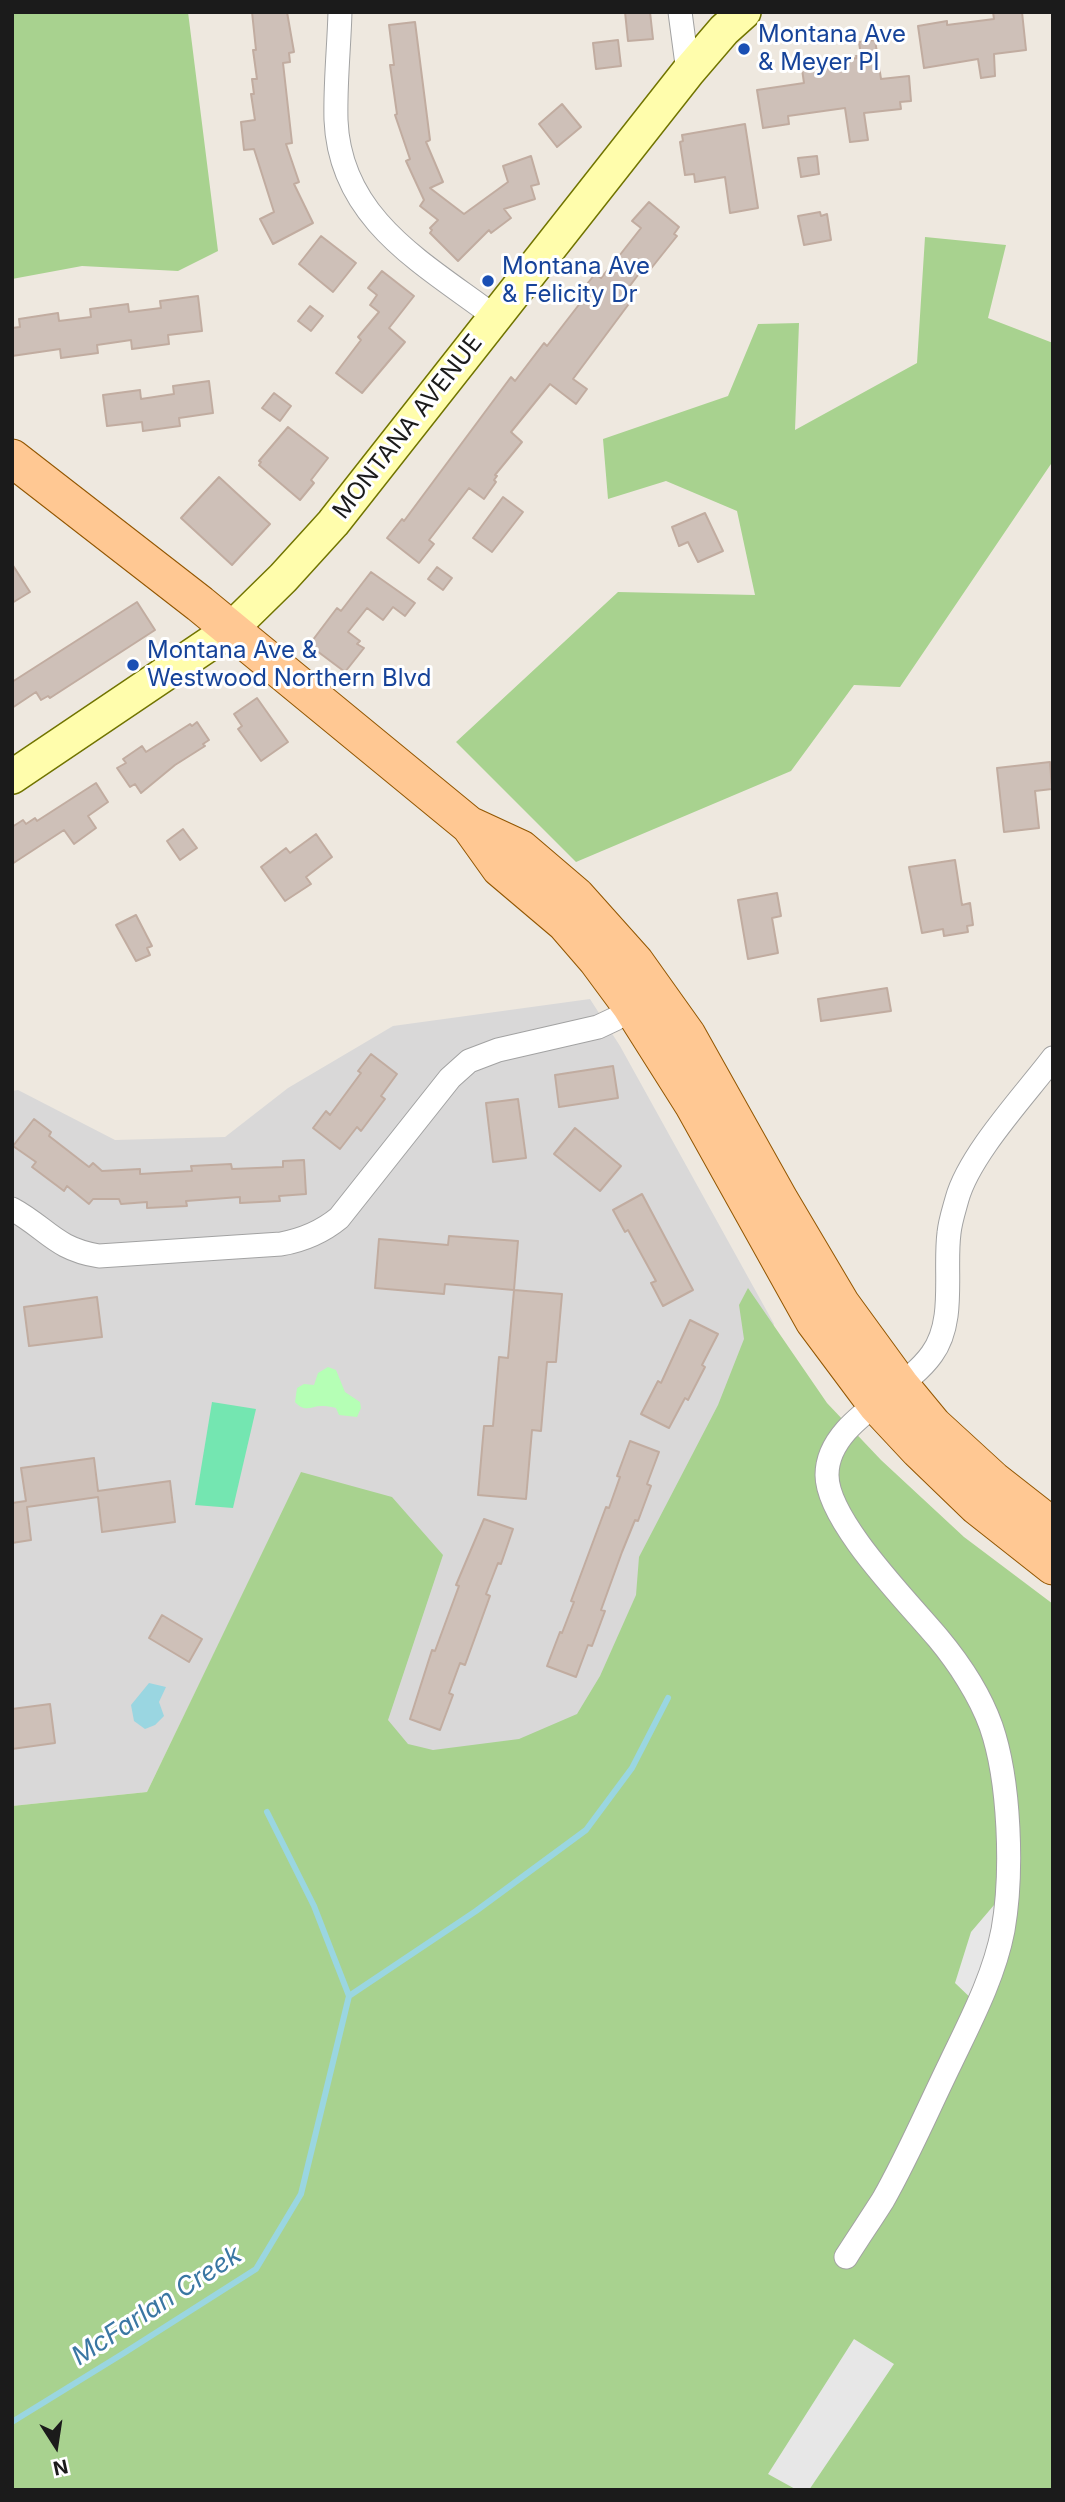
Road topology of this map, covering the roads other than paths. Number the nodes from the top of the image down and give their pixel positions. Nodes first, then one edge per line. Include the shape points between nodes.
1 (340, 12) edge
2 (680, 12) edge
3 (744, 12) edge
4 (688, 72) junction
5 (495, 317) junction
6 (12, 458) edge
7 (229, 630) junction
8 (12, 777) edge
9 (643, 997) junction
10 (1053, 1058) edge
11 (12, 1209) edge
12 (888, 1395) junction
13 (1053, 1527) edge
14 (1053, 1566) edge
15 (846, 2258) dead end

1 - 5 street via 336,121 340,147 359,197 392,240
2 - 4 street
3 - 4 street, MONTANA AVENUE
4 - 5 street, MONTANA AVENUE
5 - 7 street, MONTANA AVENUE via 332,523
6 - 7 main road
7 - 8 street, MONTANA AVENUE
7 - 9 main road via 469,825 500,868
9 - 11 street via 598,1027 470,1061 450,1077 339,1218 305,1238 281,1244 99,1256 56,1242
9 - 12 main road via 693,1104 814,1321
10 - 12 street via 974,1161 958,1195 949,1232 943,1330 933,1353
12 - 13 main road via 943,1434
12 - 14 main road via 919,1450 977,1506
12 - 15 street via 843,1434 833,1450 827,1475 833,1503 858,1543 957,1662 990,1724 1006,1807 1006,1891 1003,1931 964,2035 883,2199

